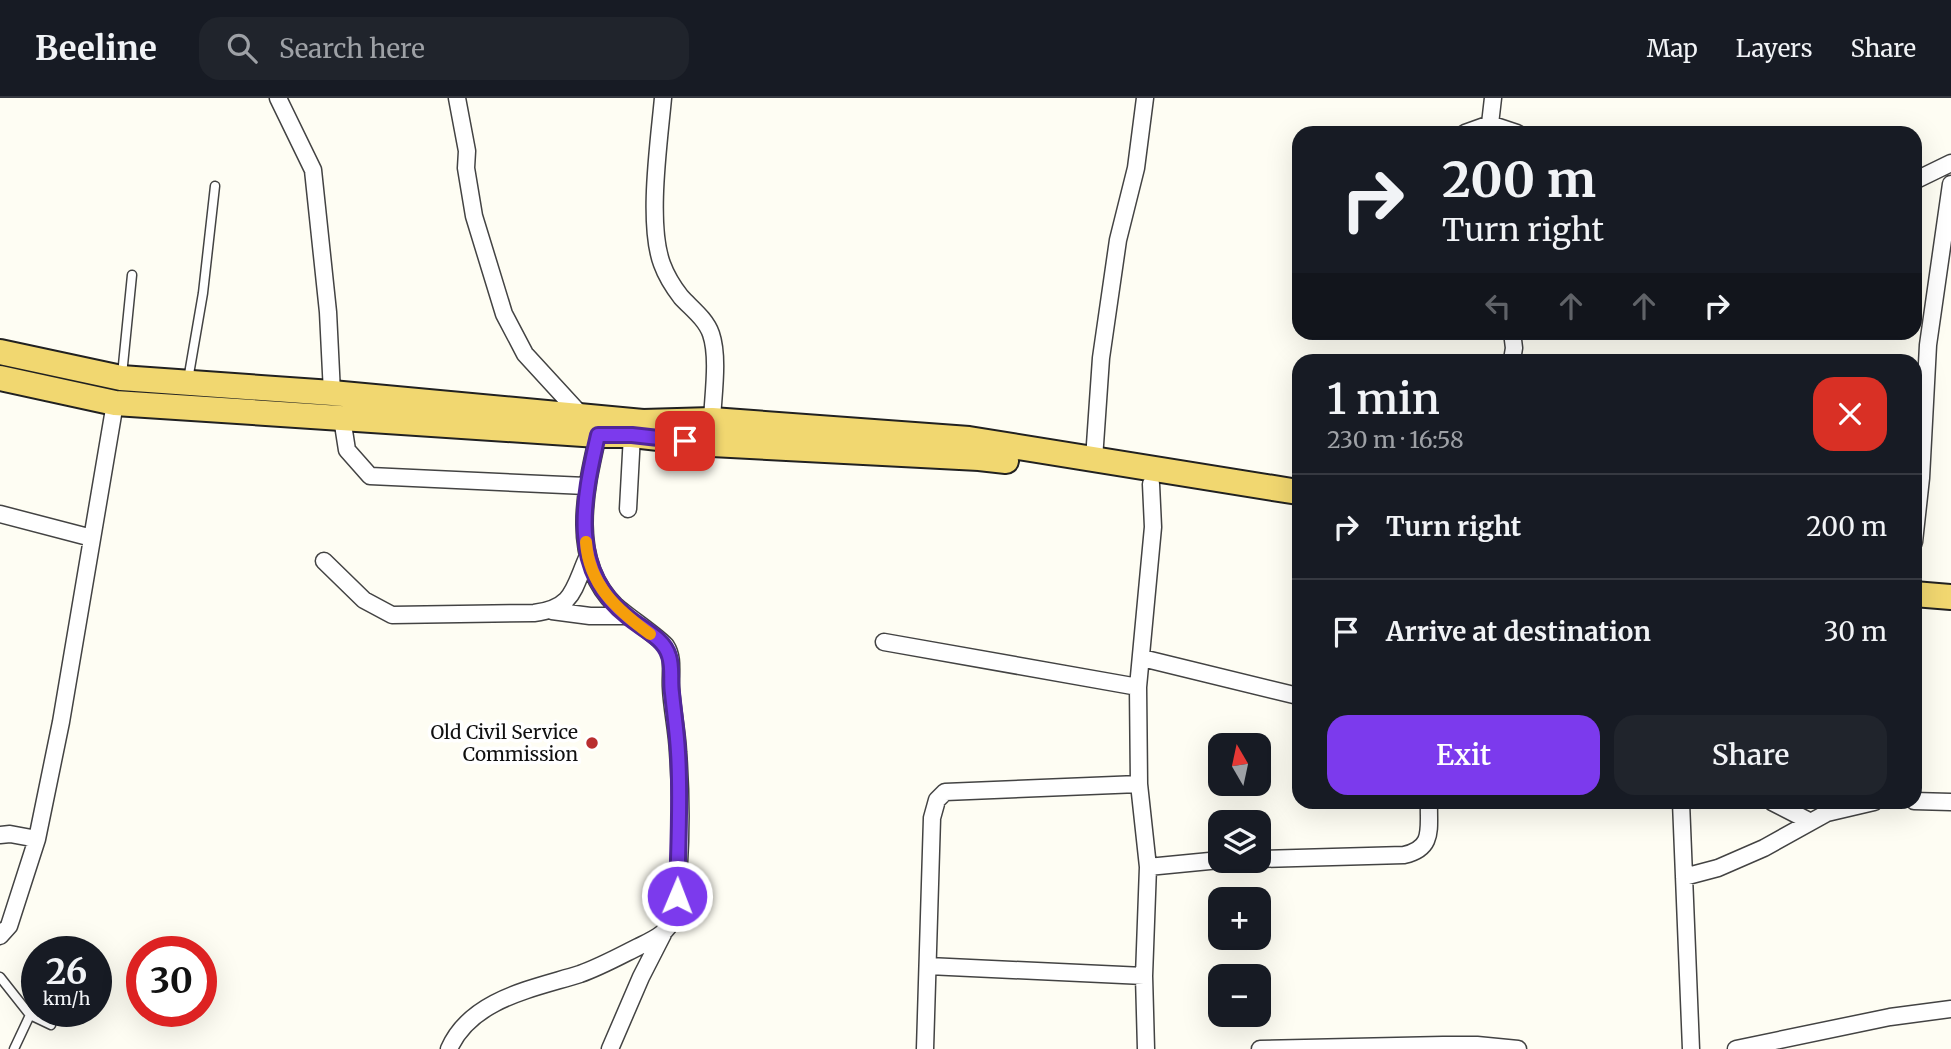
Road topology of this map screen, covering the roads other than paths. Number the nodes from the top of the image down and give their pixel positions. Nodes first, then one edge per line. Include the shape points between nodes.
1 (278, 98) edge
2 (457, 98) edge
3 (663, 98) edge
4 (1145, 98) edge
5 (1493, 98) edge
6 (1490, 124) junction
7 (1484, 126) edge
8 (1496, 126) edge
9 (1951, 163) edge
10 (1922, 177) edge
11 (1951, 184) edge
12 (215, 186) dead end
13 (132, 275) dead end
14 (0, 352) edge
15 (0, 378) edge
16 (121, 378) junction
17 (187, 383) junction
18 (332, 393) junction
19 (115, 403) junction
20 (581, 415) junction
21 (342, 418) junction
22 (712, 420) junction
23 (598, 435) junction
24 (632, 435) junction
25 (1094, 459) junction
26 (1922, 459) edge
27 (1151, 484) junction
28 (586, 486) junction
29 (1292, 491) edge
30 (1292, 507) edge
31 (628, 509) dead end
32 (0, 514) edge
33 (92, 538) junction
34 (587, 558) junction
35 (324, 561) dead end
36 (1922, 595) edge
37 (1951, 597) edge
38 (1922, 610) edge
39 (552, 611) junction
40 (1951, 613) edge
41 (626, 616) junction
42 (884, 642) dead end
43 (1142, 658) junction
44 (1138, 687) junction
45 (1292, 695) edge
46 (1139, 784) junction
47 (1922, 801) edge
48 (1951, 802) edge
49 (1429, 809) edge
50 (1681, 809) edge
51 (1786, 809) edge
52 (1844, 809) edge
53 (1811, 822) junction
54 (0, 835) edge
55 (37, 839) junction
56 (1271, 859) edge
57 (1208, 861) edge
58 (1148, 867) junction
59 (1684, 877) junction
60 (663, 934) junction
61 (0, 936) edge
62 (928, 967) junction
63 (1144, 976) junction
64 (0, 977) edge
65 (21, 1004) edge
66 (1951, 1009) edge
67 (24, 1027) edge
68 (14, 1049) edge
69 (449, 1049) edge
70 (610, 1049) edge
71 (925, 1049) edge
72 (1146, 1049) edge
73 (1260, 1049) edge
74 (1518, 1049) edge
75 (1690, 1049) edge
76 (1736, 1049) edge

1 - 18 street via 313,170
2 - 20 street via 474,216 504,314 525,354
3 - 22 street via 655,184 657,240 662,264 678,294 711,334
4 - 25 street via 1101,358
5 - 6 street
6 - 7 street
6 - 8 street
9 - 10 street
11 - 26 street via 1928,345
12 - 17 lane
13 - 16 lane
14 - 16 main road
15 - 19 main road
16 - 17 main road
17 - 18 main road
18 - 20 main road
19 - 21 main road
19 - 33 street
20 - 22 main road via 643,422
21 - 23 main road
21 - 28 street via 347,450 370,476
22 - 25 main road via 969,439
23 - 24 main road
23 - 28 street
24 - 27 main road via 712,444 979,458
24 - 31 street
25 - 29 main road
27 - 30 main road
27 - 43 street via 1153,527
28 - 34 street
32 - 33 street
33 - 55 street
34 - 39 street via 570,597
34 - 41 street via 598,585
35 - 39 street via 363,600 392,615
36 - 37 main road
38 - 40 main road
39 - 41 street
41 - 60 street via 665,645 671,660 678,751 677,896 670,928
42 - 44 street
43 - 44 street
43 - 45 street
44 - 46 street
46 - 58 street
46 - 62 street via 945,792 937,800 932,818
47 - 48 street
49 - 56 street via 1427,843 1419,852
50 - 59 street
51 - 53 street
52 - 53 street
53 - 59 street via 1718,868
54 - 55 street
55 - 61 street via 9,926
57 - 58 street
58 - 63 street
59 - 75 street
60 - 69 street via 583,973 496,1002 456,1032
60 - 70 street
62 - 63 street
62 - 71 street
63 - 72 street
64 - 65 lane
66 - 76 street
67 - 68 lane
73 - 74 street via 1443,1045

